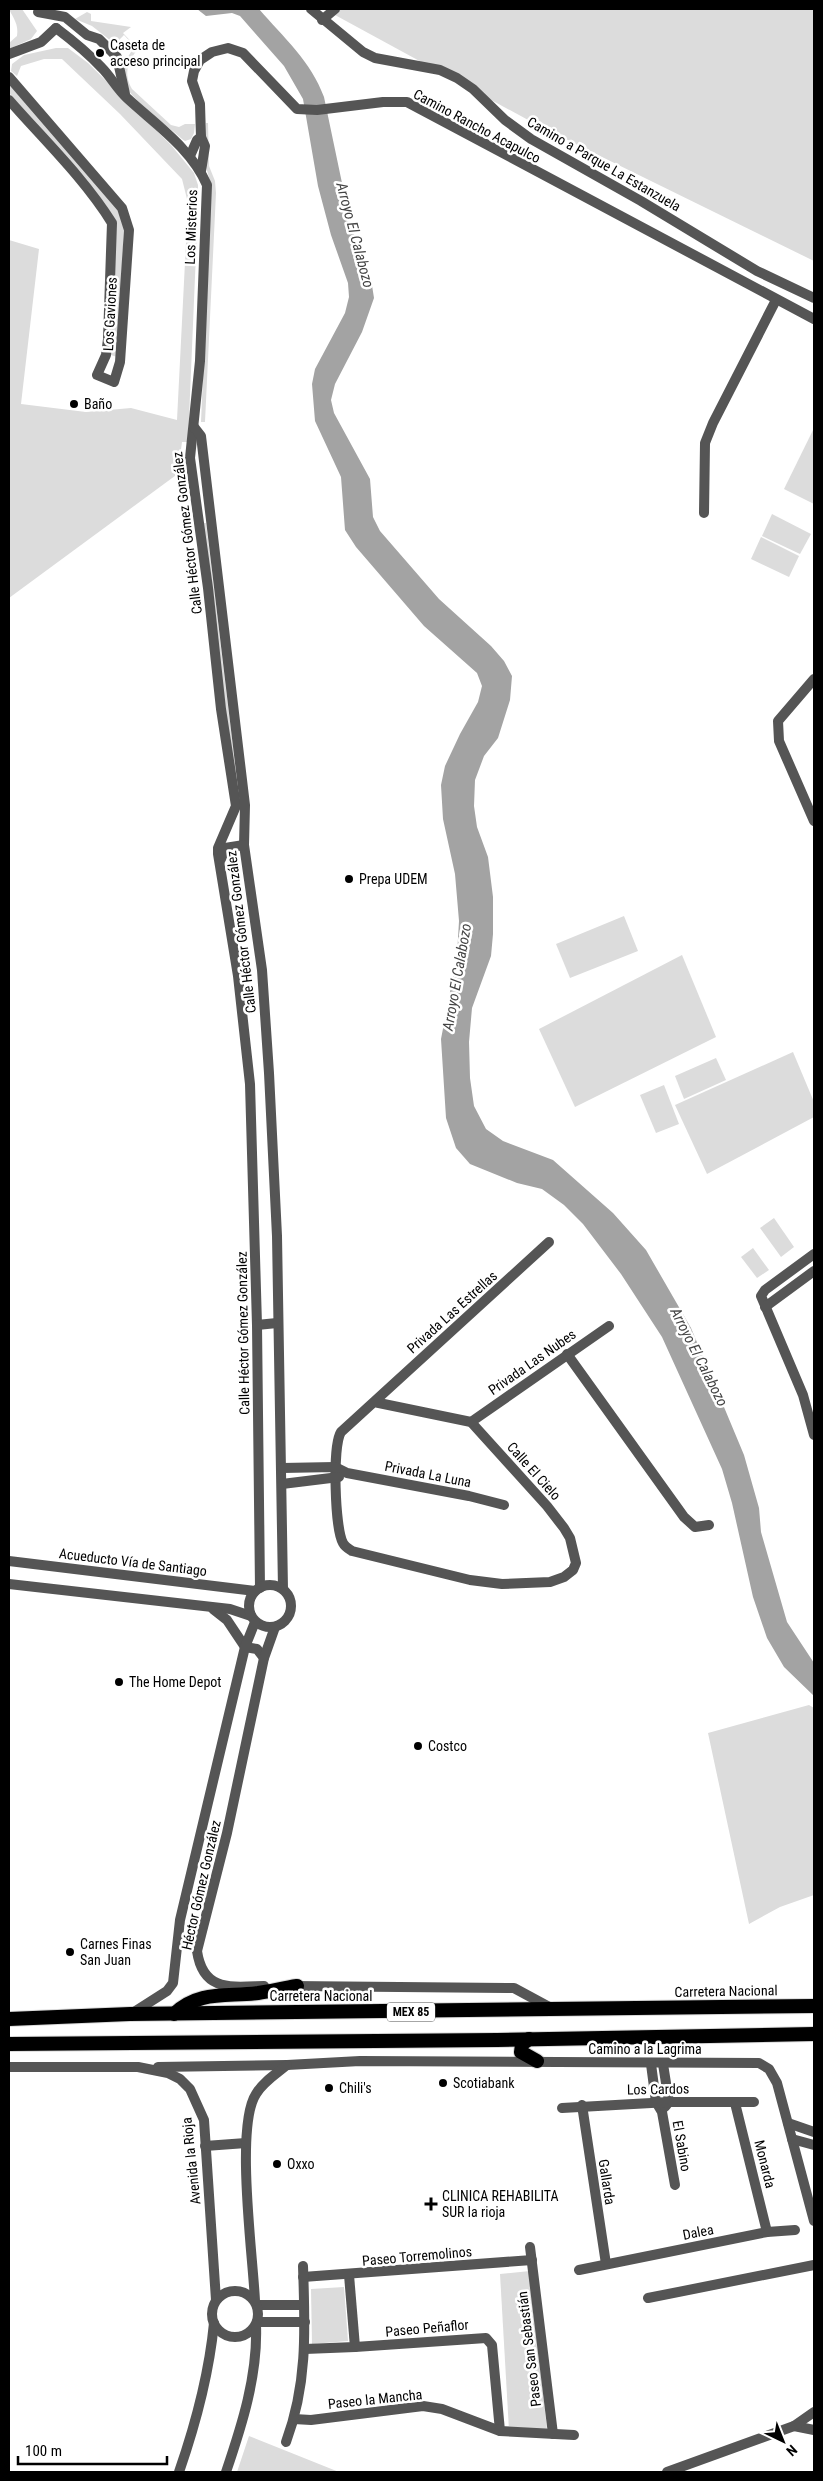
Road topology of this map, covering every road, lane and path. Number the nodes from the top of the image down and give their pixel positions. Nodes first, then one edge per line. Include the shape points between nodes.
1 (335, 9) edge
2 (37, 10) edge
3 (316, 12) edge
4 (56, 28) junction
5 (87, 35) junction
6 (78, 45) junction
7 (9, 54) edge
8 (117, 57) junction
9 (103, 68) junction
10 (9, 77) edge
11 (126, 97) junction
12 (9, 100) edge
13 (202, 137) junction
14 (190, 156) junction
15 (201, 171) junction
16 (814, 298) edge
17 (776, 300) junction
18 (814, 319) edge
19 (194, 427) junction
20 (704, 513) dead end
21 (211, 518) junction
22 (197, 519) junction
23 (814, 679) edge
24 (241, 806) junction
25 (814, 821) edge
26 (244, 845) junction
27 (221, 865) junction
28 (549, 1242) dead end
29 (814, 1254) edge
30 (814, 1271) edge
31 (765, 1307) junction
32 (277, 1323) junction
33 (258, 1325) junction
34 (609, 1326) dead end
35 (568, 1354) junction
36 (374, 1402) junction
37 (471, 1422) junction
38 (814, 1435) edge
39 (335, 1467) junction
40 (282, 1468) junction
41 (312, 1468) junction
42 (347, 1473) junction
43 (335, 1479) junction
44 (314, 1481) junction
45 (282, 1484) junction
46 (504, 1505) dead end
47 (709, 1525) dead end
48 (9, 1561) edge
49 (9, 1584) edge
50 (257, 1589) junction
51 (282, 1589) junction
52 (210, 1607) junction
53 (253, 1619) junction
54 (275, 1627) junction
55 (246, 1647) junction
56 (264, 1658) junction
57 (296, 1986) junction
58 (814, 2006) edge
59 (555, 2010) junction
60 (130, 2014) junction
61 (174, 2014) junction
62 (9, 2019) edge
63 (814, 2034) edge
64 (529, 2039) junction
65 (9, 2044) edge
66 (537, 2061) junction
67 (651, 2064) junction
68 (663, 2064) junction
69 (287, 2065) junction
70 (9, 2067) edge
71 (138, 2067) junction
72 (656, 2102) junction
73 (669, 2102) junction
74 (754, 2102) dead end
75 (735, 2103) junction
76 (582, 2105) junction
77 (562, 2108) dead end
78 (662, 2112) junction
79 (788, 2123) junction
80 (814, 2132) edge
81 (792, 2139) junction
82 (246, 2143) junction
83 (814, 2145) edge
84 (205, 2146) junction
85 (675, 2185) dead end
86 (814, 2221) edge
87 (795, 2230) dead end
88 (767, 2232) junction
89 (530, 2247) dead end
90 (532, 2260) junction
91 (606, 2264) junction
92 (814, 2265) edge
93 (303, 2266) dead end
94 (579, 2270) dead end
95 (349, 2275) junction
96 (303, 2277) junction
97 (648, 2298) dead end
98 (216, 2300) junction
99 (256, 2303) junction
100 (304, 2305) junction
101 (305, 2322) junction
102 (214, 2323) junction
103 (256, 2323) junction
104 (355, 2347) junction
105 (306, 2348) junction
106 (814, 2412) edge
107 (294, 2419) junction
108 (794, 2426) junction
109 (814, 2430) edge
110 (500, 2431) junction
111 (553, 2434) junction
112 (574, 2435) dead end
113 (286, 2442) dead end
114 (179, 2472) edge
115 (226, 2472) edge
116 (667, 2472) edge

1 - 3 street
2 - 4 street
2 - 5 street via 65,17
3 - 16 street, Camino a Parque La Estanzuela via 363,52 375,58 440,70 457,78 531,139 758,271
4 - 6 street, Los Misterios
4 - 7 street via 41,42
4 - 11 street
5 - 6 street
5 - 8 street via 99,40
6 - 9 street, Los Misterios
8 - 9 street
8 - 11 street
9 - 11 street, Los Misterios
10 - 12 street, Los Gaviones via 122,208 126,219 129,230 120,362 114,382 97,376 106,355 108,339 112,223 72,171
11 - 14 street, Los Misterios
13 - 14 street via 197,140
13 - 15 street, Camino Rancho Acapulco via 205,146
13 - 17 street, Camino Rancho Acapulco via 200,104 192,81 194,70 200,60 212,52 228,48 243,52 296,109 311,111 407,102
14 - 15 street, Los Misterios
15 - 19 street, Los Misterios via 207,185 207,202
17 - 18 street, Camino Rancho Acapulco
17 - 20 street via 705,443
19 - 21 street, Calle Héctor Gómez González via 200,436
19 - 22 street, Calle Héctor Gómez González via 190,458
21 - 22 street
21 - 24 street, Calle Héctor Gómez González
22 - 24 street, Calle Héctor Gómez González via 221,709
23 - 25 street via 778,721 777,730
24 - 26 street, Calle Héctor Gómez González
24 - 27 street, Calle Héctor Gómez González via 218,848
26 - 27 street via 225,848
26 - 32 street, Calle Héctor Gómez González via 262,970 277,1236
27 - 33 street, Calle Héctor Gómez González via 250,1084
28 - 36 street, Privada Las Estrellas
29 - 31 street via 761,1294
30 - 31 street
31 - 38 street via 803,1395
32 - 33 street
32 - 40 street, Calle Héctor Gómez González
33 - 50 street, Calle Héctor Gómez González
34 - 35 street, Privada Las Nubes
35 - 37 street, Privada Las Nubes
35 - 47 street via 684,1517 695,1527
36 - 37 street
36 - 39 street, Calle El Cielo via 337,1438
37 - 43 street, Calle El Cielo via 564,1528 574,1547 576,1563 573,1570 558,1580 502,1584 470,1580 352,1551 343,1544 340,1532
39 - 41 street
39 - 42 street, Privada La Luna
39 - 43 street, Calle El Cielo
40 - 41 street
40 - 45 street, Calle Héctor Gómez González
41 - 44 street
42 - 43 street
42 - 46 street, Privada La Luna
43 - 44 street
44 - 45 street
45 - 51 street, Calle Héctor Gómez González
48 - 50 street, Acueducto Vía de Santiago
49 - 52 street
50 - 51 street via 267,1585
50 - 53 street via 249,1603
51 - 54 street via 290,1598 290,1612 282,1624
52 - 53 street via 230,1609
52 - 55 street via 228,1620
53 - 54 street via 261,1626
53 - 55 street, Héctor Gómez González
54 - 56 street, Héctor Gómez González
55 - 56 street via 257,1649
55 - 60 street, Héctor Gómez González via 180,1920 173,1983 167,1991
56 - 57 street, Héctor Gómez González via 197,1951 207,1977 222,1985
57 - 59 street, Héctor Gómez González via 514,1988
57 - 61 highway via 201,1998
58 - 59 highway, Carretera Nacional / MEX 85
59 - 61 highway, Carretera Nacional / MEX 85
60 - 61 highway, Carretera Nacional / MEX 85
60 - 62 highway, Carretera Nacional / MEX 85
63 - 64 highway, MEX 85
64 - 65 highway, MEX 85
64 - 66 highway via 522,2044 521,2052
66 - 67 street, Camino a la Lagrima
66 - 69 street, Camino a la Lagrima via 360,2061
67 - 68 street, Camino a la Lagrima
67 - 72 street, El Sabino
68 - 73 street, El Sabino
68 - 79 street, Camino a la Lagrima via 764,2065 777,2083
69 - 71 street, Camino a la Lagrima
69 - 82 street via 256,2094 248,2114
70 - 71 street, Avenida la Rioja
71 - 84 street, Avenida la Rioja via 180,2078 190,2089 204,2120
72 - 73 street, Los Cardos
72 - 76 street, Los Cardos
72 - 78 street, El Sabino
73 - 75 street, Los Cardos
73 - 78 street, El Sabino
74 - 75 street, Los Cardos
75 - 88 street, Monarda
76 - 77 street, Los Cardos
76 - 91 street, Gallarda
78 - 85 street, El Sabino
79 - 80 street
79 - 81 street, Camino a la Lagrima
81 - 83 street
81 - 86 street, Camino a la Lagrima
82 - 84 street
82 - 99 street
84 - 98 street, Avenida la Rioja
87 - 88 street, Dalea
88 - 91 street, Dalea
89 - 90 street, Paseo San Sebastián
90 - 95 street, Paseo Torremolinos
90 - 111 street, Paseo San Sebastián
91 - 94 street, Dalea
92 - 97 street
93 - 96 street
95 - 96 street, Paseo Torremolinos
95 - 104 street
96 - 100 street
98 - 99 street via 236,2290 244,2292
98 - 102 street
99 - 100 street
99 - 103 street
100 - 101 street
101 - 103 street
101 - 105 street
102 - 103 street via 230,2337 245,2335
102 - 114 street via 200,2410
103 - 115 street via 252,2379
104 - 105 street, Paseo Peñaflor
104 - 110 street, Paseo Peñaflor via 486,2338 492,2345
105 - 107 street
106 - 108 street
107 - 110 street, Paseo la Mancha via 311,2420 423,2406 442,2409
107 - 113 street
108 - 109 street
108 - 116 street
110 - 111 street, Paseo la Mancha
111 - 112 street, Paseo la Mancha

